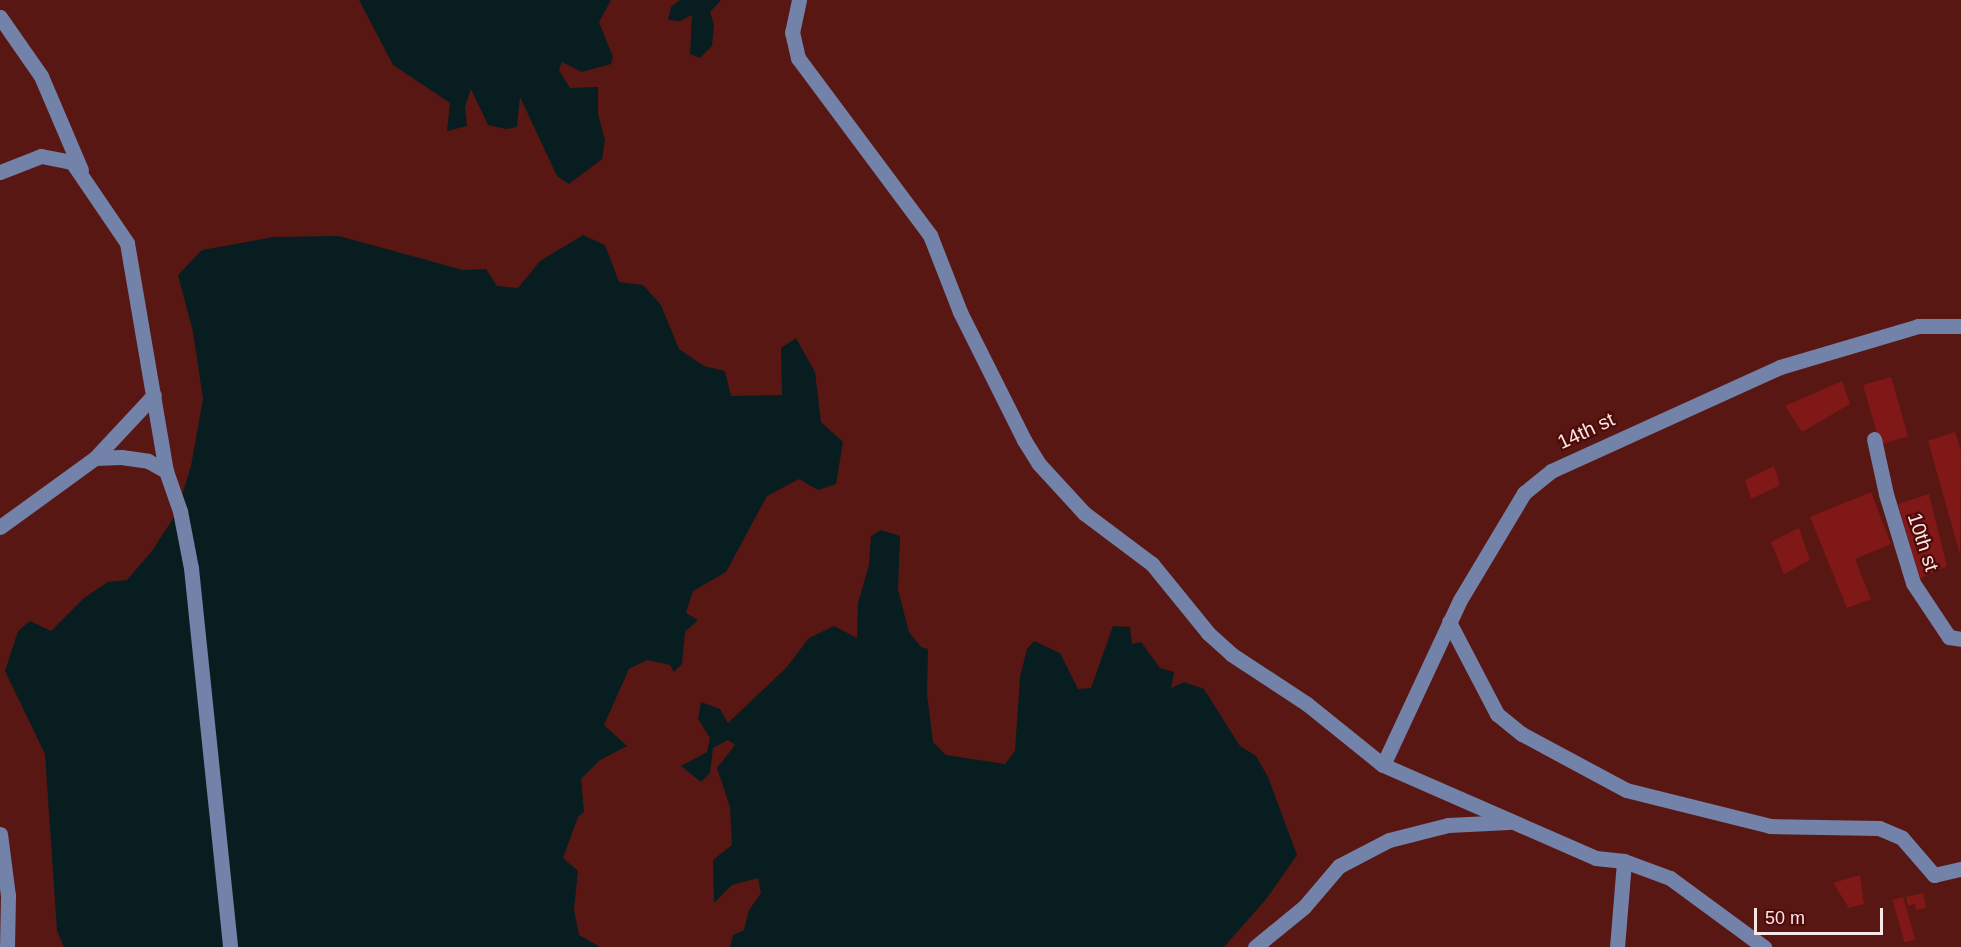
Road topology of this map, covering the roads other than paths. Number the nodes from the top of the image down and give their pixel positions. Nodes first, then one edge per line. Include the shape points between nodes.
1 (799, 0) edge
2 (0, 17) edge
3 (0, 172) edge
4 (84, 179) junction
5 (1961, 326) edge
6 (154, 395) junction
7 (1874, 439) dead end
8 (95, 458) junction
9 (166, 471) junction
10 (0, 527) edge
11 (1449, 622) junction
12 (1961, 639) edge
13 (1383, 765) junction
14 (1515, 822) junction
15 (0, 834) edge
16 (1624, 861) junction
17 (1961, 868) edge
18 (7, 947) edge
19 (231, 947) edge
20 (1255, 947) edge
21 (1617, 947) edge
22 (1764, 947) edge

1 - 13 street via 792,32 798,58 930,235 960,312 1039,464 1084,513 1152,564 1208,633
2 - 4 street via 41,76
3 - 4 street via 41,156 57,157 72,162
4 - 6 street via 127,243
5 - 11 street, 14th st via 1918,327 1779,367 1551,471 1524,493
6 - 8 street
6 - 9 street
7 - 12 street, 10th st via 1913,583 1949,637
8 - 9 street via 148,461
8 - 10 street
9 - 19 street via 180,511 192,568
11 - 13 street, 14th st
11 - 17 street via 1497,714 1522,734 1626,790 1770,826 1879,828 1902,838 1934,875
13 - 14 street
14 - 16 street via 1596,858
14 - 20 street via 1448,825 1389,840 1338,866 1304,907
15 - 18 street via 8,896
16 - 21 street
16 - 22 street via 1670,878

